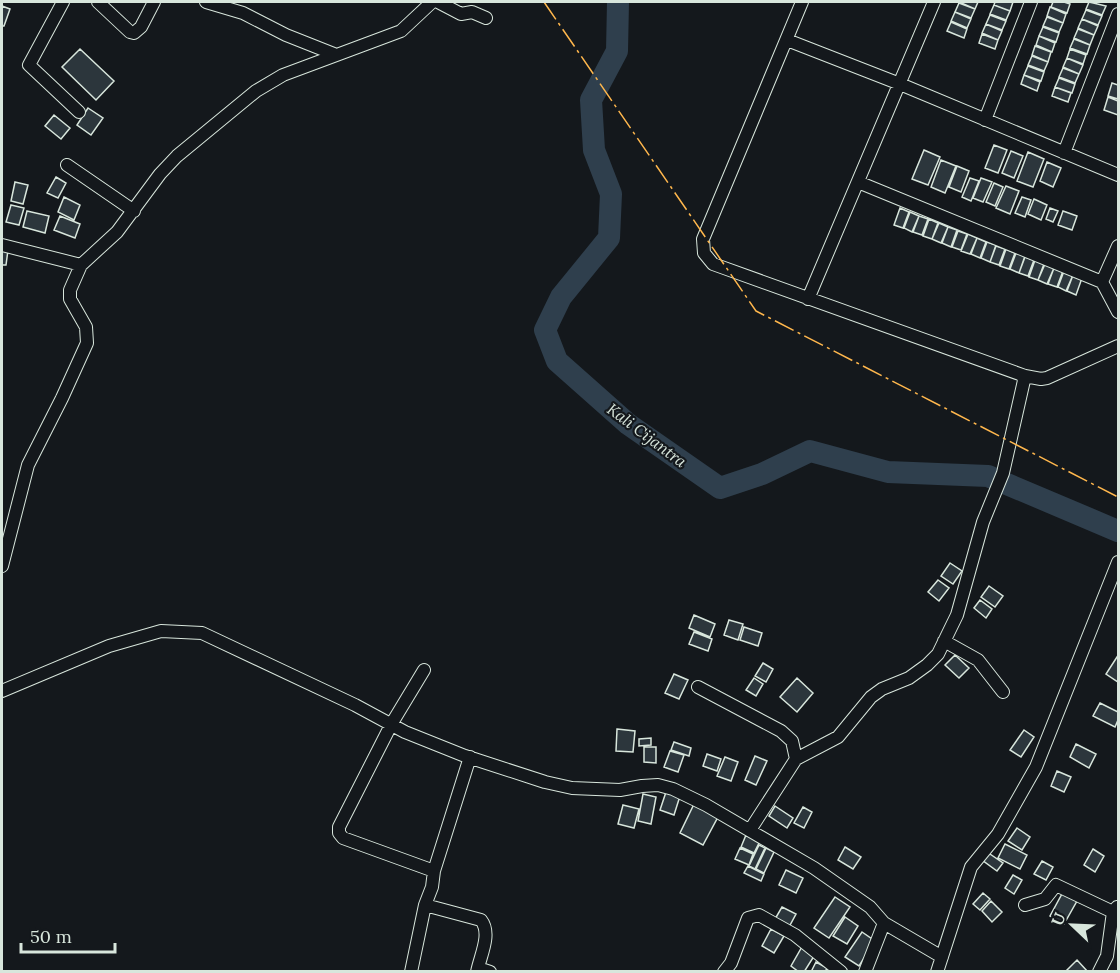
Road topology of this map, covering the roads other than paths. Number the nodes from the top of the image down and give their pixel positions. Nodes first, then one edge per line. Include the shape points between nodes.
1 (63, 2) edge
2 (98, 2) edge
3 (154, 2) edge
4 (206, 2) edge
5 (432, 2) edge
6 (438, 2) edge
7 (802, 2) edge
8 (934, 2) edge
9 (1031, 2) edge
10 (1119, 14) edge
11 (486, 18) dead end
12 (787, 40) junction
13 (334, 54) junction
14 (900, 84) junction
15 (79, 112) dead end
16 (985, 120) junction
17 (1064, 153) junction
18 (67, 165) dead end
19 (1119, 175) edge
20 (858, 182) junction
21 (134, 211) junction
22 (2, 245) edge
23 (1119, 246) edge
24 (81, 265) junction
25 (1102, 282) junction
26 (808, 299) junction
27 (1119, 312) edge
28 (1119, 346) edge
29 (1025, 376) junction
30 (1119, 562) edge
31 (2, 566) edge
32 (944, 641) junction
33 (424, 670) dead end
34 (698, 687) dead end
35 (2, 691) edge
36 (1004, 692) dead end
37 (392, 723) junction
38 (470, 757) junction
39 (796, 759) junction
40 (750, 830) junction
41 (434, 872) junction
42 (425, 905) junction
43 (1025, 905) dead end
44 (1116, 908) edge
45 (884, 922) junction
46 (942, 957) junction
47 (477, 970) edge
48 (411, 972) edge
49 (490, 972) edge
50 (724, 972) edge
51 (841, 972) edge
52 (865, 972) edge
53 (937, 972) edge
54 (1099, 972) edge

1 - 15 street via 29,65
2 - 3 street via 134,33
4 - 13 street via 243,13
5 - 13 street via 401,31
6 - 11 street via 461,14 472,12
7 - 12 street
8 - 14 street
9 - 16 street
10 - 17 street
12 - 14 street
12 - 26 street via 703,239 704,253 713,264
13 - 21 street via 256,91 177,156 159,174
14 - 16 street
14 - 20 street
16 - 17 street
17 - 19 street
18 - 21 street
20 - 25 street
20 - 26 street
21 - 24 street
22 - 24 street
23 - 25 street
24 - 31 street via 70,299 86,327 87,343 28,465
25 - 27 street
26 - 29 street
28 - 29 street via 1047,378
29 - 32 street via 1003,473 982,522 957,615
30 - 46 street via 1036,767 998,834 971,867
32 - 36 street via 978,660
32 - 39 street via 927,665 871,697 838,737
33 - 37 street
34 - 39 street via 781,731 792,741
35 - 37 street via 120,643 161,632 202,633
37 - 38 street via 405,732
37 - 41 street via 339,833 343,838
38 - 40 street via 572,788 620,790 658,785
38 - 41 street
39 - 40 street
40 - 45 street via 814,868 870,907
41 - 42 street
42 - 47 street via 483,922 485,942
42 - 48 street
43 - 44 street via 1045,899 1056,885
44 - 54 street via 1107,956
45 - 46 street
45 - 52 street
46 - 53 street
47 - 49 street
50 - 51 street via 748,918 759,915 795,935

